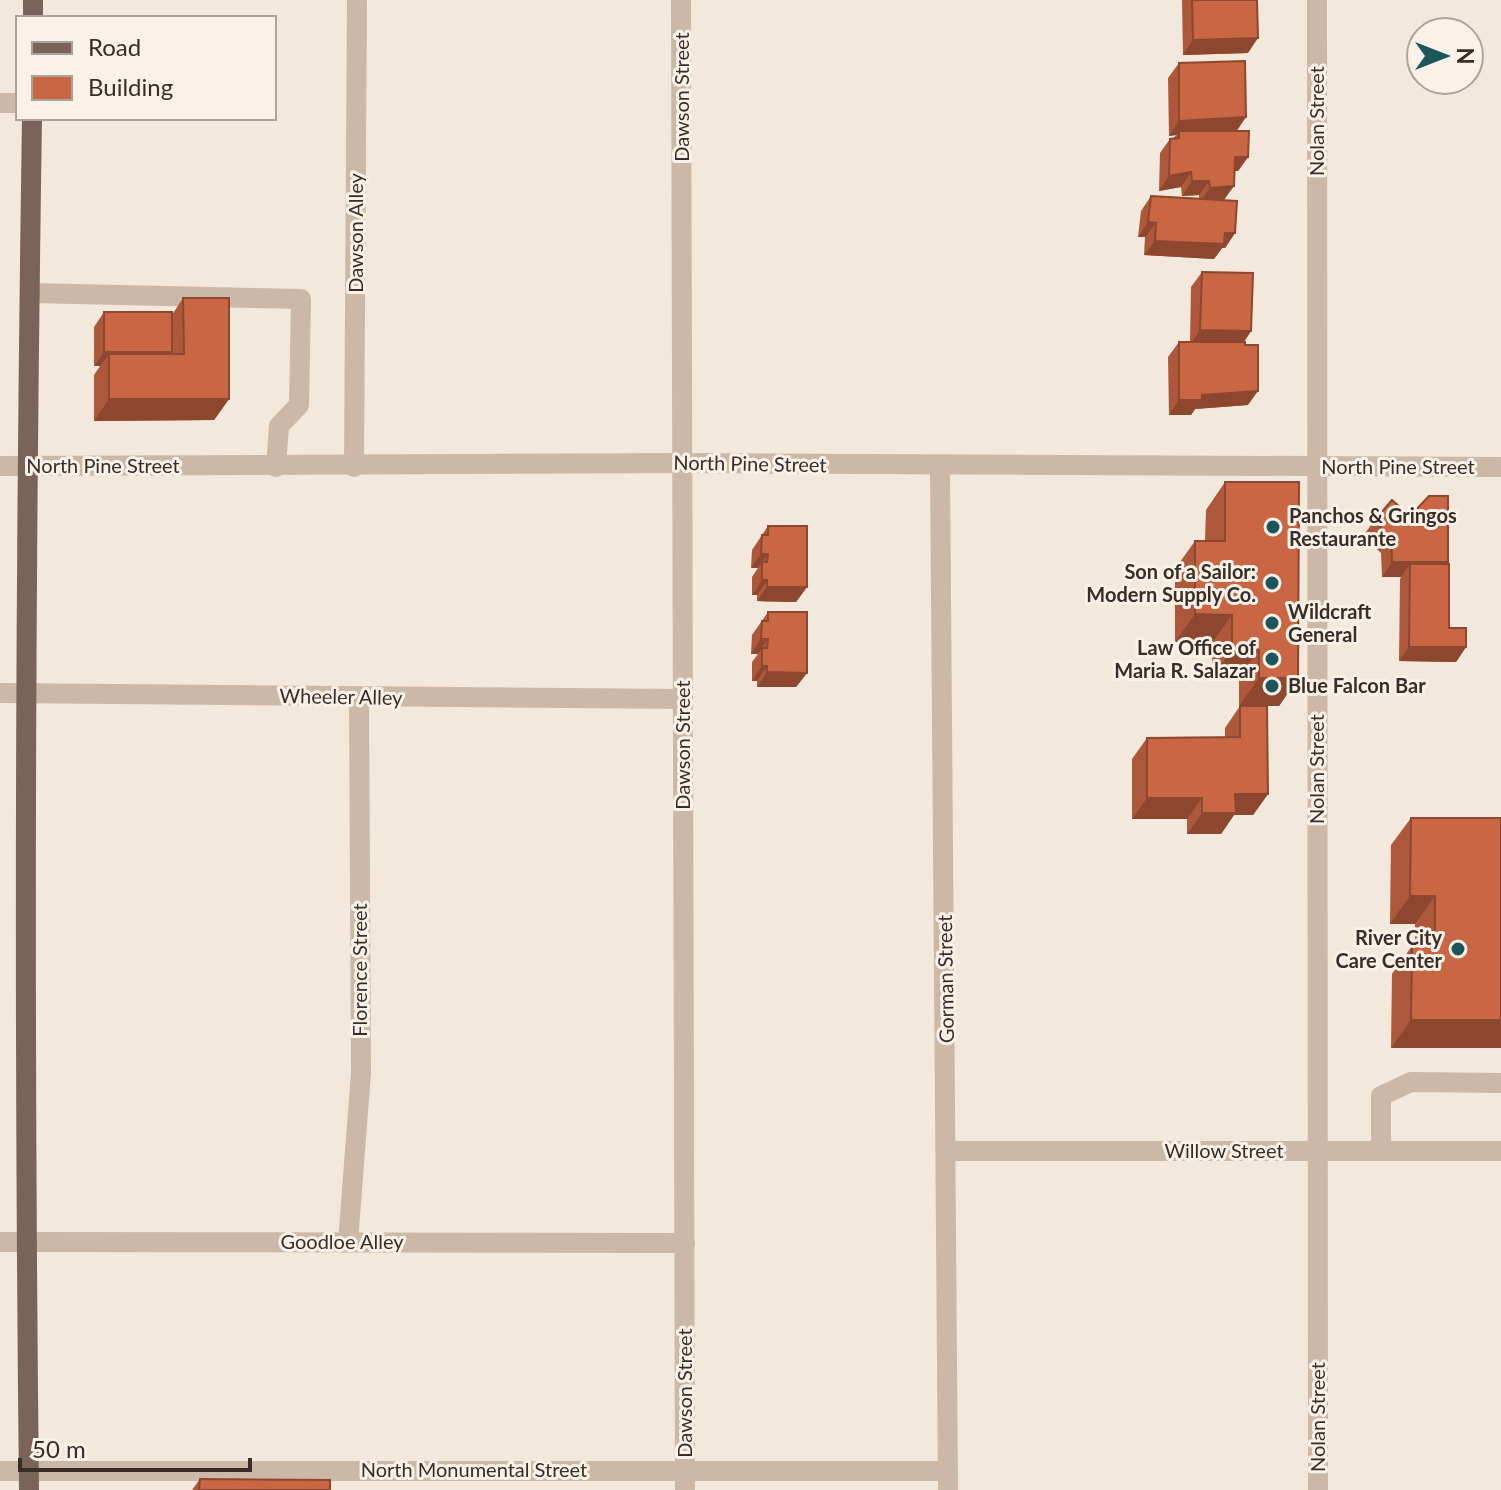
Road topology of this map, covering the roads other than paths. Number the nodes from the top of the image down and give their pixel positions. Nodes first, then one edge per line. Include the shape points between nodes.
1 (357, 0) edge
2 (681, 0) edge
3 (1317, 0) edge
4 (32, 120) edge
5 (30, 293) junction
6 (684, 463) junction
7 (0, 466) edge
8 (27, 466) junction
9 (276, 467) junction
10 (354, 467) junction
11 (940, 467) junction
12 (1501, 467) edge
13 (1316, 468) junction
14 (27, 692) junction
15 (0, 693) edge
16 (359, 698) junction
17 (683, 699) junction
18 (1501, 1083) edge
19 (947, 1151) junction
20 (1317, 1151) junction
21 (1381, 1151) junction
22 (1501, 1151) edge
23 (0, 1242) edge
24 (25, 1242) junction
25 (348, 1242) junction
26 (685, 1243) junction
27 (0, 1471) edge
28 (28, 1480) edge
29 (685, 1480) edge
30 (948, 1480) edge
31 (1318, 1490) edge

1 - 10 street, Dawson Alley
2 - 6 street, Dawson Street
3 - 13 street, Nolan Street
4 - 5 main road
5 - 8 main road
5 - 9 street via 301,299 299,405 279,426
6 - 10 street, North Pine Street
6 - 11 street, North Pine Street
6 - 17 street, Dawson Street
7 - 8 street, North Pine Street
8 - 9 street, North Pine Street
8 - 14 main road
9 - 10 street, North Pine Street
11 - 13 street, North Pine Street
11 - 19 street, Gorman Street
12 - 13 street, North Pine Street
13 - 20 street, Nolan Street
14 - 15 street, Wheeler Alley
14 - 16 street, Wheeler Alley
14 - 24 main road
16 - 17 street, Wheeler Alley
16 - 25 street, Florence Street via 361,1073
17 - 26 street, Dawson Street
18 - 21 street via 1411,1082 1381,1096
19 - 20 street, Willow Street
19 - 30 street, Gorman Street
20 - 21 street, Willow Street
20 - 31 street, Nolan Street
21 - 22 street, Willow Street
23 - 24 street, Goodloe Alley
24 - 25 street, Goodloe Alley
24 - 28 main road
25 - 26 street, Goodloe Alley
26 - 29 street, Dawson Street
27 - 28 street, North Monumental Street
28 - 29 street, North Monumental Street
29 - 30 street, North Monumental Street

